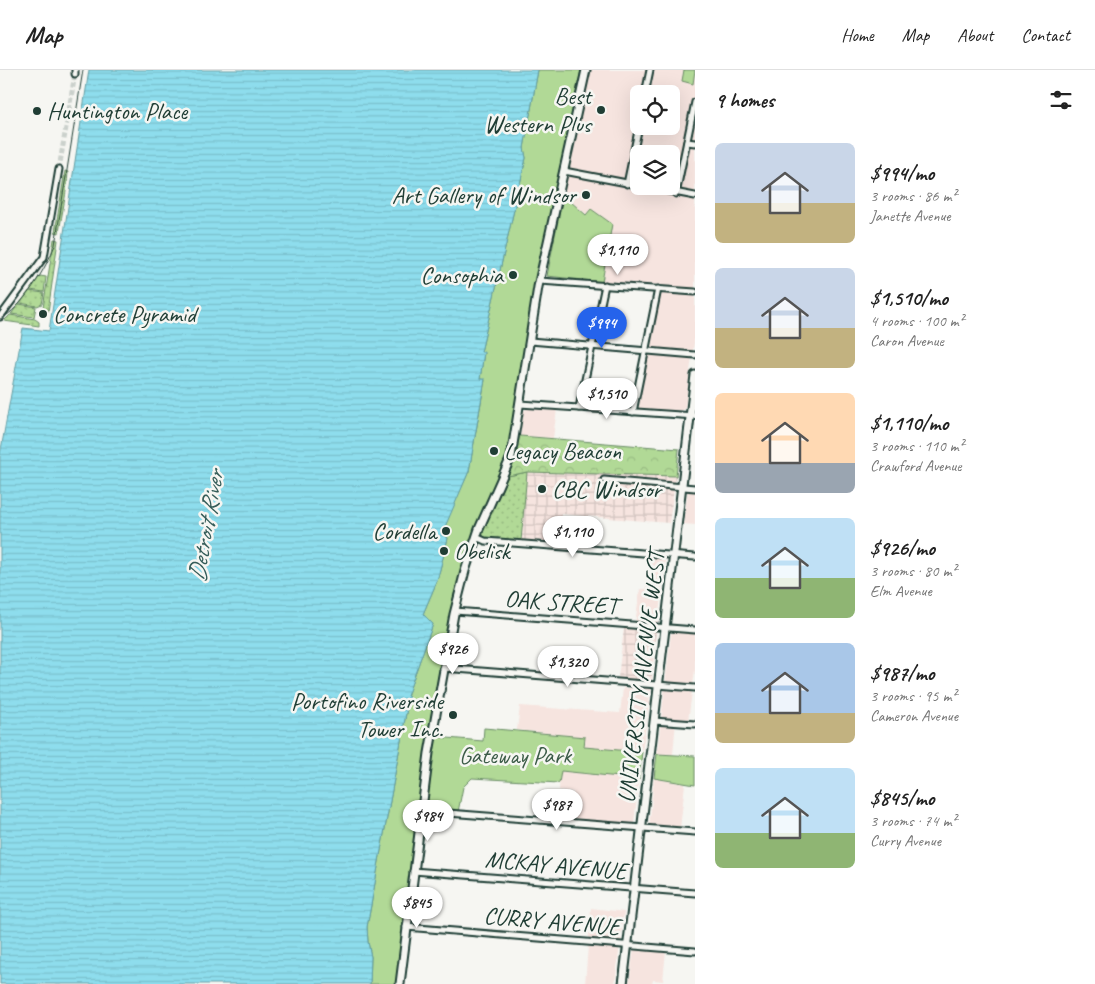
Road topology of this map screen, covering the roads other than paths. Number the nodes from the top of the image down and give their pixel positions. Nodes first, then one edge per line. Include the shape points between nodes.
1 (586, 70) edge
2 (650, 70) edge
3 (648, 85) edge
4 (695, 102) edge
5 (637, 135) edge
6 (687, 142) junction
7 (695, 143) edge
8 (59, 169) tunnel mouth
9 (564, 171) junction
10 (680, 175) edge
11 (627, 184) junction
12 (630, 185) edge
13 (680, 194) edge
14 (695, 196) edge
15 (540, 281) junction
16 (605, 285) junction
17 (658, 289) junction
18 (695, 292) edge
19 (0, 317) edge
20 (530, 341) junction
21 (592, 346) junction
22 (645, 351) junction
23 (695, 355) edge
24 (695, 375) edge
25 (520, 404) junction
26 (579, 408) junction
27 (633, 412) junction
28 (693, 416) edge
29 (604, 480) dead end
30 (682, 487) junction
31 (695, 488) edge
32 (476, 538) junction
33 (674, 556) junction
34 (695, 558) edge
35 (455, 611) junction
36 (665, 628) junction
37 (695, 630) edge
38 (443, 668) junction
39 (658, 685) junction
40 (695, 688) edge
41 (654, 721) junction
42 (695, 724) edge
43 (422, 811) junction
44 (642, 828) junction
45 (695, 832) edge
46 (414, 871) junction
47 (634, 888) junction
48 (695, 893) edge
49 (406, 927) junction
50 (628, 945) junction
51 (695, 950) edge
52 (400, 984) edge
53 (623, 984) edge

1 - 9 main road
2 - 3 street
4 - 6 street
5 - 11 street
6 - 7 street
6 - 10 street
8 - 19 street via 44,257
9 - 11 street
9 - 15 main road
11 - 12 street
13 - 14 street
15 - 16 street
15 - 20 main road
16 - 17 street
16 - 21 street
17 - 18 street
17 - 22 street
20 - 21 street
20 - 25 main road
21 - 22 street
21 - 26 street
22 - 23 street
22 - 27 street
24 - 28 main road, UNIVERSITY AVENUE WEST
25 - 26 street
25 - 32 main road via 511,457
26 - 27 street
27 - 28 street
28 - 30 main road, UNIVERSITY AVENUE WEST
29 - 30 street
30 - 31 street
30 - 33 main road, UNIVERSITY AVENUE WEST
32 - 33 street
32 - 35 main road
33 - 34 street
33 - 36 main road, UNIVERSITY AVENUE WEST
35 - 36 street, OAK STREET
35 - 38 main road
36 - 37 street, OAK STREET
36 - 39 main road, UNIVERSITY AVENUE WEST
38 - 39 street
38 - 43 main road
39 - 40 street
39 - 41 main road, UNIVERSITY AVENUE WEST
41 - 42 street
41 - 44 main road, UNIVERSITY AVENUE WEST
43 - 44 street
43 - 46 main road
44 - 45 street
44 - 47 main road, UNIVERSITY AVENUE WEST
46 - 47 street, MCKAY AVENUE
46 - 49 main road
47 - 48 street, MCKAY AVENUE
47 - 50 main road, UNIVERSITY AVENUE WEST
49 - 50 street, CURRY AVENUE
49 - 52 main road
50 - 51 street, CURRY AVENUE
50 - 53 main road, UNIVERSITY AVENUE WEST

